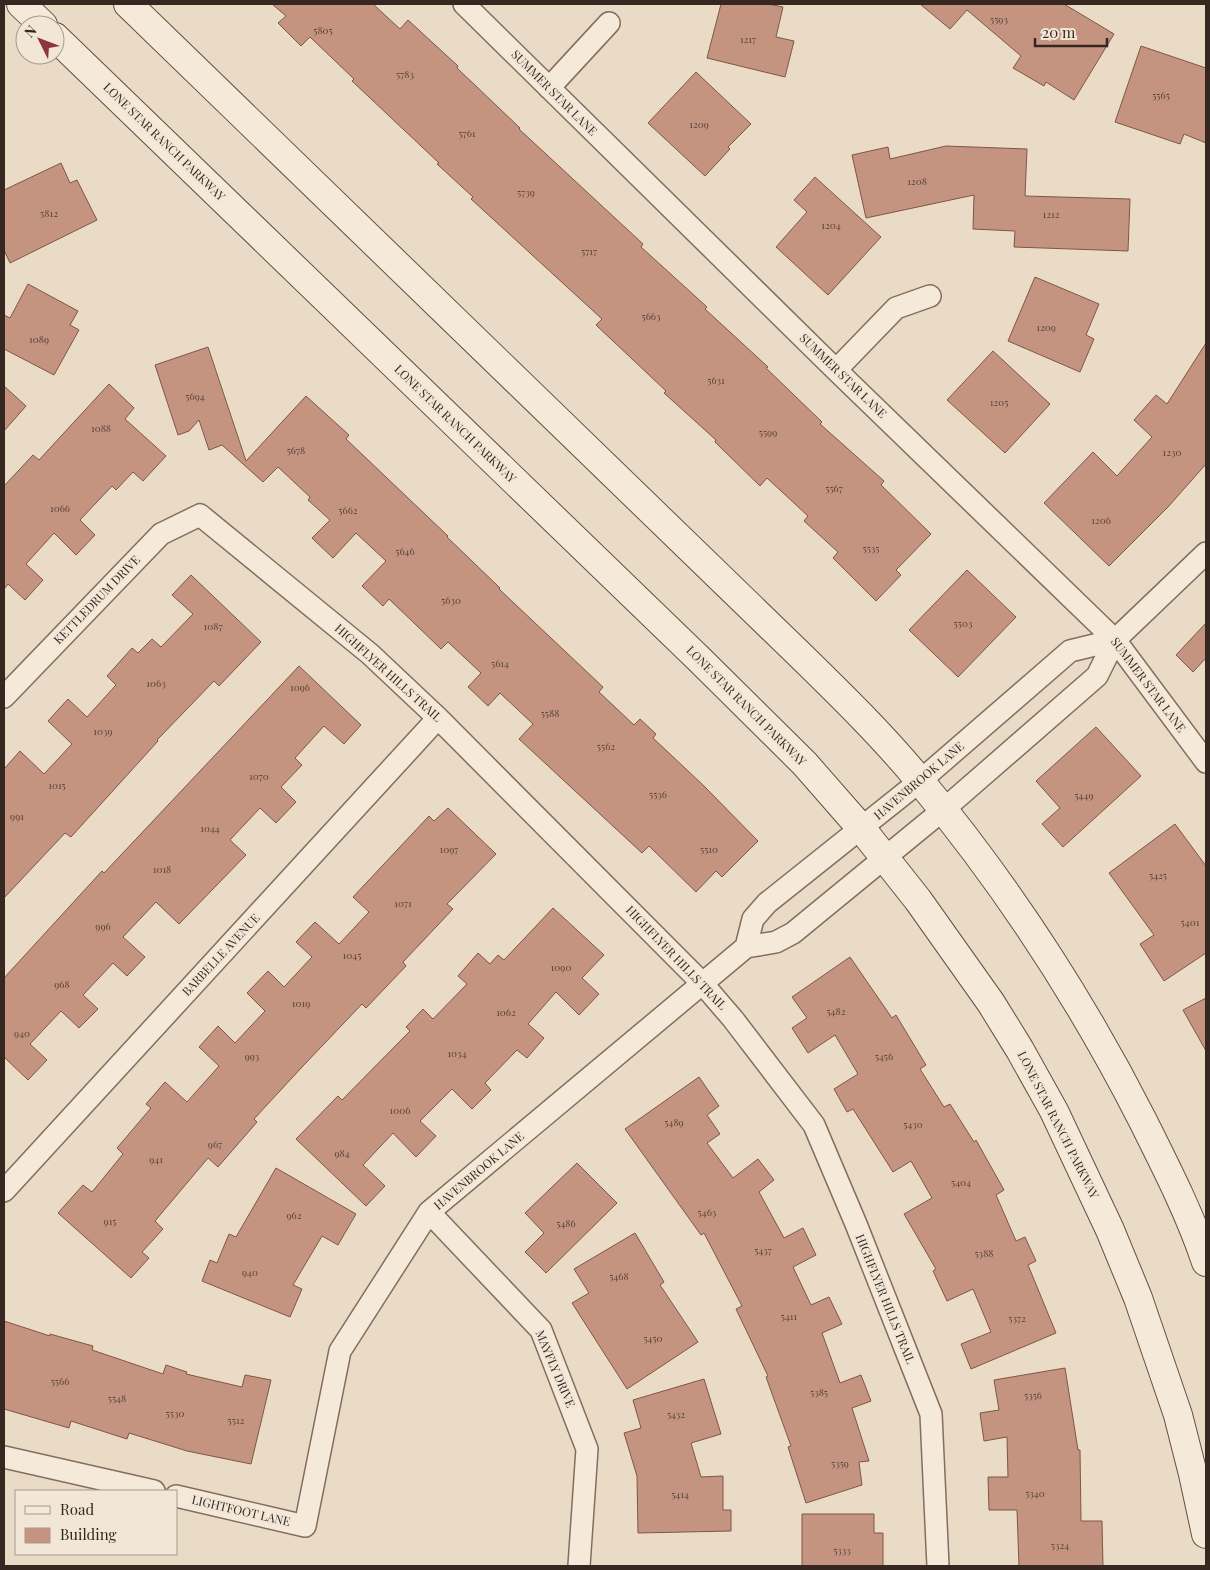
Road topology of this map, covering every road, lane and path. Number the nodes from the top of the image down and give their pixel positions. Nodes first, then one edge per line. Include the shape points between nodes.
1 (21, 4) edge
2 (128, 4) edge
3 (464, 4) edge
4 (33, 15) edge
5 (609, 23) dead end
6 (65, 47) edge
7 (549, 88) junction
8 (930, 296) dead end
9 (836, 370) junction
10 (200, 515) joint
11 (1206, 553) edge
12 (1115, 640) junction
13 (4, 697) edge
14 (438, 718) junction
15 (1206, 762) edge
16 (920, 781) junction
17 (943, 810) junction
18 (861, 828) junction
19 (884, 858) junction
20 (746, 947) junction
21 (702, 983) junction
22 (4, 1192) edge
23 (429, 1212) junction
24 (1206, 1262) edge
25 (4, 1457) edge
26 (150, 1490) edge
27 (178, 1496) edge
28 (305, 1526) joint
29 (1206, 1534) edge
30 (579, 1566) edge
31 (938, 1566) edge

1 - 4 main road
2 - 16 main road via 839,693
3 - 7 street, SUMMER STAR LANE
5 - 7 street
6 - 18 main road, LONE STAR RANCH PARKWAY via 699,659 805,764
7 - 9 street, SUMMER STAR LANE
8 - 9 street via 896,308
9 - 12 street, SUMMER STAR LANE
10 - 13 street, KETTLEDRUM DRIVE via 161,534
10 - 14 street, HIGHFLYER HILLS TRAIL via 370,654
11 - 12 street, HAVENBROOK LANE
12 - 15 street, SUMMER STAR LANE
12 - 16 street, HAVENBROOK LANE via 1070,652
12 - 17 street, HAVENBROOK LANE via 1097,676
14 - 21 street, HIGHFLYER HILLS TRAIL
14 - 22 street, BARBELLE AVENUE
16 - 17 main road
16 - 18 street, HAVENBROOK LANE
17 - 19 street, HAVENBROOK LANE
17 - 24 main road via 1056,965 1091,1023 1169,1175
18 - 19 main road, LONE STAR RANCH PARKWAY
18 - 20 street, HAVENBROOK LANE via 767,902 753,919
19 - 20 street, HAVENBROOK LANE via 793,933 776,942
19 - 29 main road, LONE STAR RANCH PARKWAY via 991,1003 1054,1111 1084,1172 1160,1360 1194,1474
20 - 21 street, HAVENBROOK LANE
21 - 23 street, HAVENBROOK LANE
21 - 31 street, HIGHFLYER HILLS TRAIL via 814,1125 856,1224 931,1414
23 - 28 street, HAVENBROOK LANE via 340,1351
23 - 30 street, MAYFLY DRIVE via 541,1330 587,1449
25 - 26 street
27 - 28 street, LIGHTFOOT LANE

